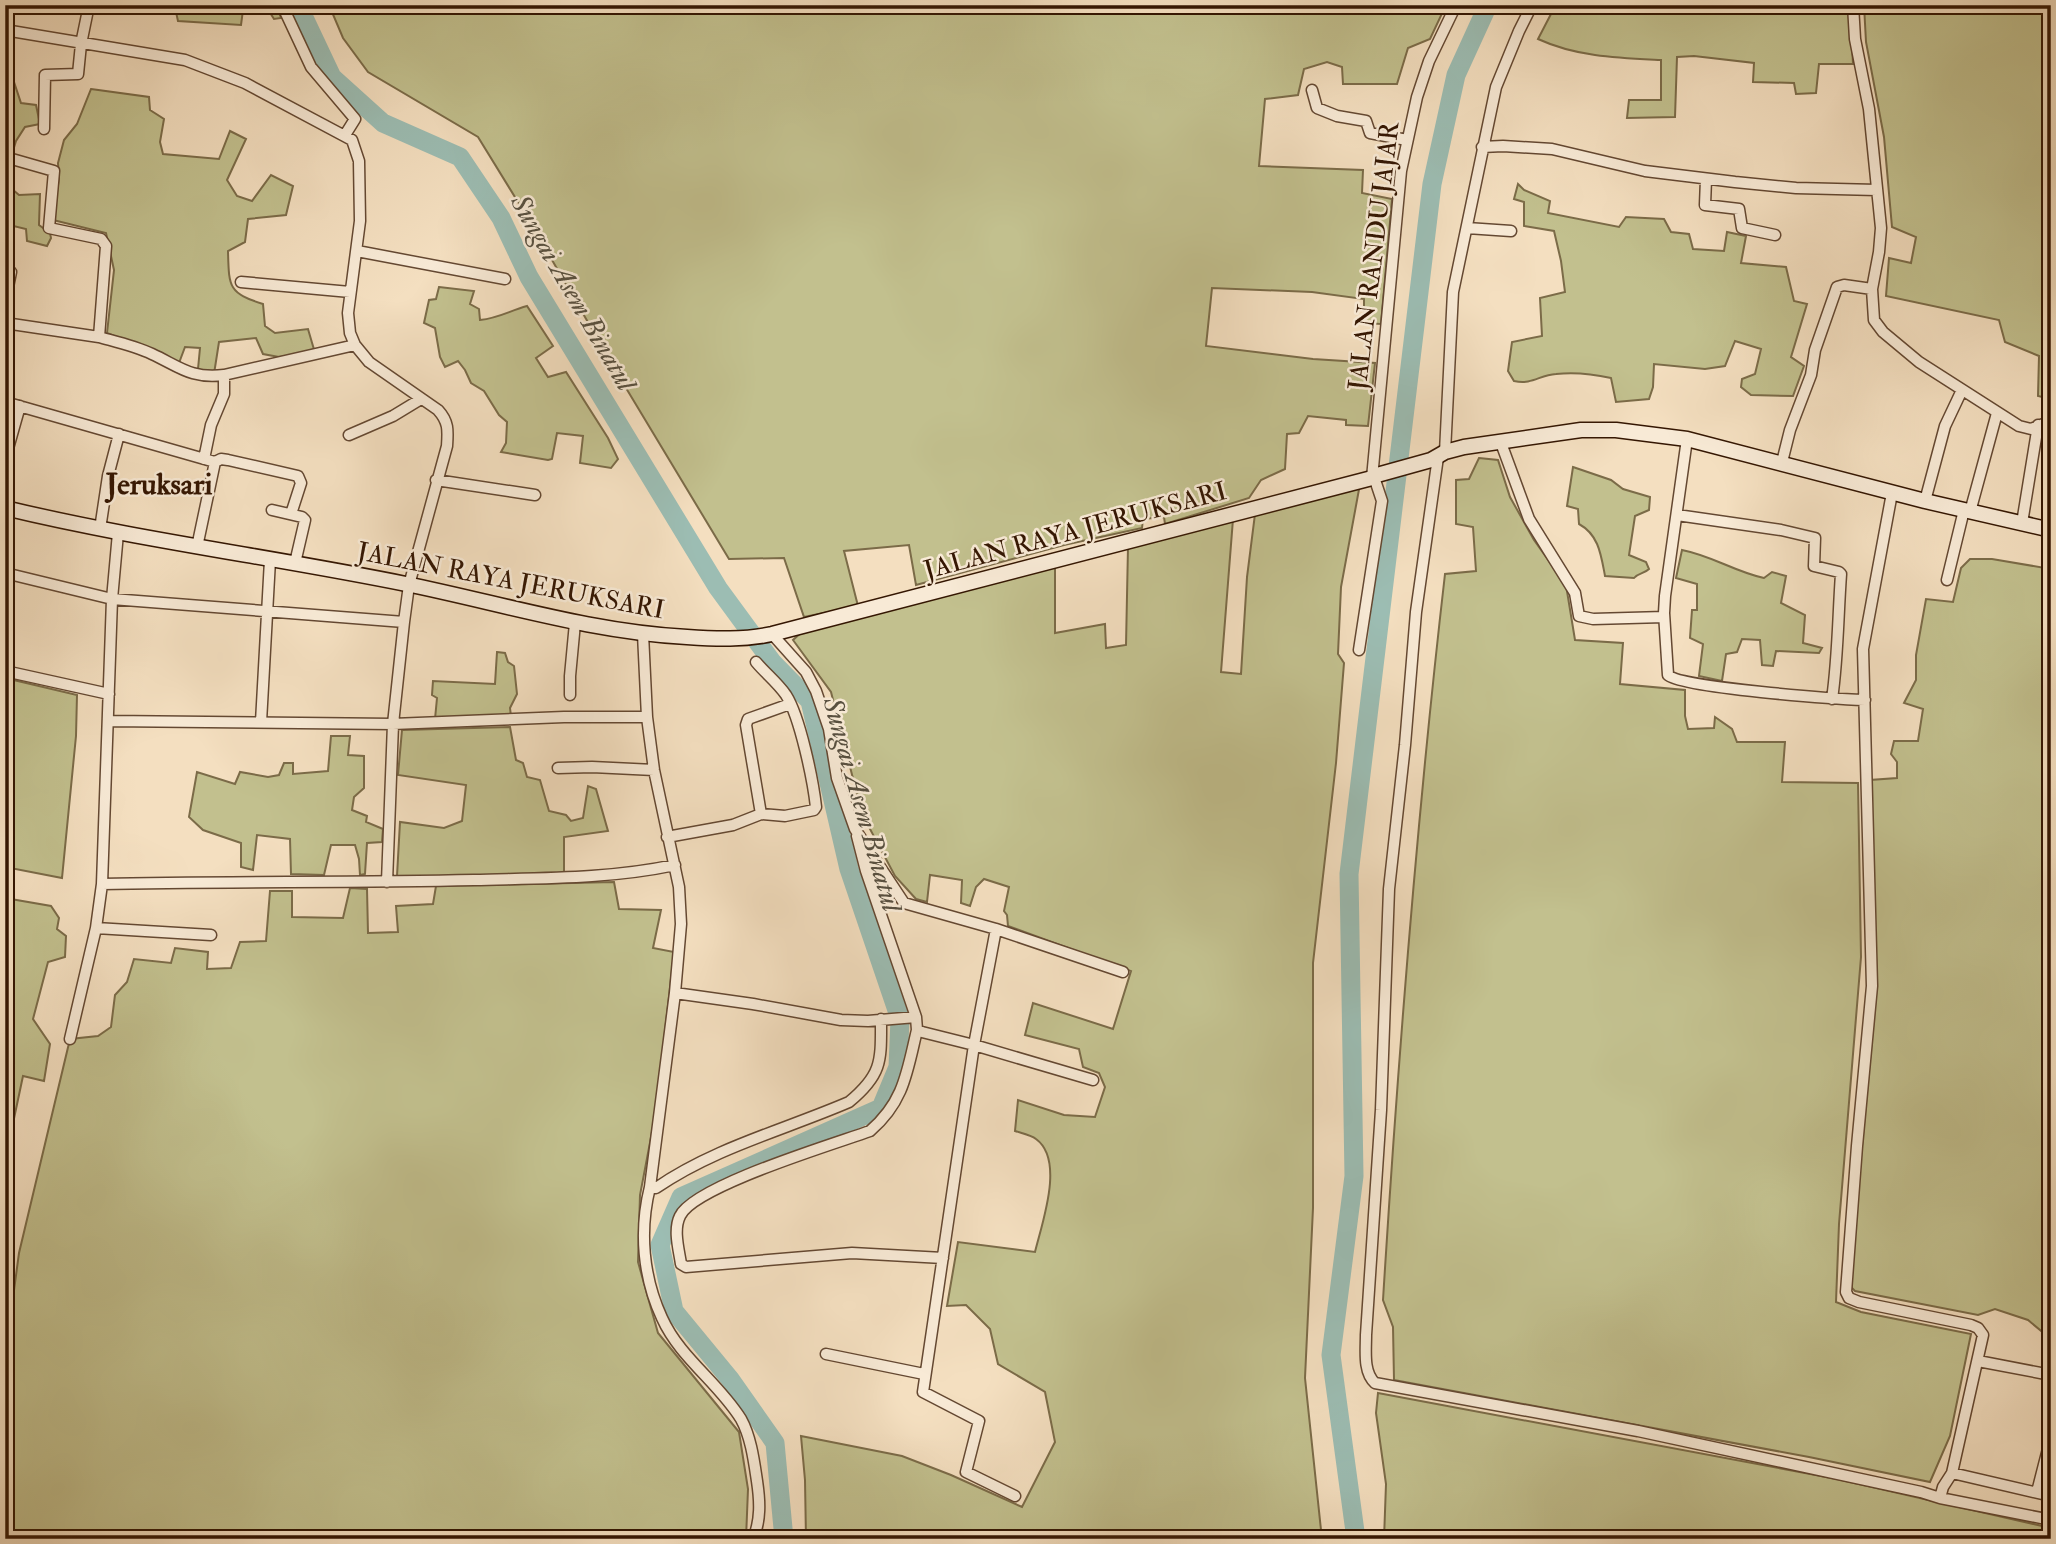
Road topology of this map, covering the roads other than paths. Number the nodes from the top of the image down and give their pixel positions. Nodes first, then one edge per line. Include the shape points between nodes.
1 (89, 5) edge
2 (282, 5) edge
3 (1456, 5) edge
4 (1532, 5) edge
5 (1853, 5) edge
6 (5, 30) edge
7 (81, 44) junction
8 (1312, 90) dead end
9 (44, 129) dead end
10 (345, 135) junction
11 (1401, 139) junction
12 (1482, 147) junction
13 (5, 157) edge
14 (1706, 179) junction
15 (1877, 190) junction
16 (1467, 228) junction
17 (1511, 231) dead end
18 (1775, 235) dead end
19 (357, 251) junction
20 (5, 265) edge
21 (505, 279) dead end
22 (241, 282) dead end
23 (1872, 289) junction
24 (350, 292) junction
25 (5, 302) edge
26 (5, 323) edge
27 (99, 337) junction
28 (355, 345) junction
29 (224, 375) junction
30 (1962, 390) junction
31 (421, 399) junction
32 (5, 402) edge
33 (20, 406) junction
34 (1997, 413) junction
35 (2051, 421) edge
36 (2038, 425) junction
37 (119, 434) junction
38 (349, 435) dead end
39 (1687, 439) junction
40 (1501, 443) junction
41 (1438, 457) junction
42 (5, 459) edge
43 (209, 460) junction
44 (1782, 462) junction
45 (1375, 476) junction
46 (436, 480) junction
47 (1892, 493) junction
48 (535, 495) dead end
49 (1925, 501) junction
50 (5, 508) edge
51 (272, 510) dead end
52 (1967, 511) junction
53 (291, 514) junction
54 (1677, 515) junction
55 (2022, 523) junction
56 (100, 529) junction
57 (2051, 530) edge
58 (118, 533) junction
59 (197, 547) junction
60 (270, 560) junction
61 (295, 563) junction
62 (5, 573) edge
63 (1947, 580) dead end
64 (410, 584) junction
65 (113, 599) junction
66 (266, 611) junction
67 (1664, 617) junction
68 (404, 622) junction
69 (575, 623) junction
70 (643, 634) junction
71 (770, 635) junction
72 (1359, 650) dead end
73 (756, 662) dead end
74 (5, 671) edge
75 (108, 694) junction
76 (570, 695) dead end
77 (1832, 699) junction
78 (1866, 700) junction
79 (790, 704) junction
80 (647, 717) junction
81 (109, 721) junction
82 (261, 722) junction
83 (393, 724) junction
84 (558, 768) dead end
85 (654, 770) junction
86 (761, 814) junction
87 (855, 829) junction
88 (667, 837) junction
89 (675, 865) junction
90 (387, 882) junction
91 (102, 884) junction
92 (96, 928) junction
93 (996, 929) junction
94 (211, 934) dead end
95 (1123, 972) dead end
96 (675, 993) junction
97 (913, 1017) junction
98 (882, 1019) junction
99 (917, 1030) junction
100 (70, 1039) dead end
101 (974, 1045) junction
102 (1093, 1080) dead end
103 (650, 1187) junction
104 (943, 1258) junction
105 (826, 1354) dead end
106 (1978, 1361) junction
107 (924, 1374) junction
108 (2051, 1375) edge
109 (2051, 1437) edge
110 (1945, 1484) junction
111 (2037, 1492) junction
112 (1015, 1496) dead end
113 (2051, 1496) edge
114 (2051, 1520) edge
115 (753, 1539) edge

1 - 7 street
2 - 10 street via 311,67 354,117
3 - 11 street, JALAN RANDU JAJAR via 1429,61
4 - 12 street via 1496,87
5 - 15 street
6 - 7 street
7 - 9 street via 77,75 45,75
7 - 10 street via 185,60 245,83
8 - 11 street via 1317,108 1366,121 1370,133
10 - 19 street via 354,142 359,161
11 - 45 street, JALAN RANDU JAJAR
12 - 14 street via 1552,149
12 - 16 street
13 - 27 street via 54,171 50,229 104,241
14 - 15 street
14 - 18 street via 1705,205 1740,209 1742,228
15 - 23 street via 1881,228
16 - 17 street
16 - 41 street via 1453,292
19 - 21 street
19 - 24 street
20 - 25 street via 11,272
22 - 24 street
23 - 30 street via 1874,320 1883,332
23 - 44 street via 1837,286
24 - 28 street via 348,323
26 - 27 street
27 - 29 street via 153,354 192,374
28 - 29 street
28 - 31 street via 369,362
29 - 43 street via 224,394 211,425
30 - 34 street
30 - 49 street via 1945,426
31 - 38 street
31 - 46 street via 438,410 447,424 447,446
32 - 33 street
33 - 37 street
33 - 42 street
34 - 36 street via 2025,428
34 - 52 street
35 - 36 street
36 - 55 street
37 - 43 street
37 - 56 street
39 - 40 street, JALAN RAYA JERUKSARI via 1581,430
39 - 44 street, JALAN RAYA JERUKSARI
39 - 54 street
40 - 41 street, JALAN RAYA JERUKSARI via 1464,447
40 - 67 street via 1529,519 1576,593 1579,616 1593,620
41 - 45 street, JALAN RAYA JERUKSARI
41 - 110 street via 1416,612 1389,889 1366,1335 1370,1379 1922,1492
43 - 53 street via 228,460 298,477
43 - 59 street
44 - 47 street, JALAN RAYA JERUKSARI
45 - 71 street, JALAN RAYA JERUKSARI
45 - 72 street via 1382,501
46 - 48 street
46 - 64 street
47 - 49 street, JALAN RAYA JERUKSARI
47 - 78 street via 1863,649
49 - 52 street, JALAN RAYA JERUKSARI
50 - 56 street, JALAN RAYA JERUKSARI
51 - 53 street
52 - 55 street, JALAN RAYA JERUKSARI
52 - 63 street
53 - 61 street via 305,520
54 - 67 street
54 - 77 street via 1815,538 1814,566 1841,574
55 - 57 street, JALAN RAYA JERUKSARI
56 - 58 street, JALAN RAYA JERUKSARI
58 - 59 street, JALAN RAYA JERUKSARI
58 - 65 street
59 - 60 street, JALAN RAYA JERUKSARI
60 - 61 street, JALAN RAYA JERUKSARI
60 - 66 street
61 - 64 street, JALAN RAYA JERUKSARI
62 - 65 street
64 - 68 street
64 - 69 street, JALAN RAYA JERUKSARI
65 - 66 street
65 - 75 street
66 - 68 street
66 - 82 street
67 - 77 street via 1666,669 1671,679
68 - 83 street
69 - 70 street, JALAN RAYA JERUKSARI
69 - 76 street
70 - 71 street, JALAN RAYA JERUKSARI via 737,639
70 - 80 street
71 - 87 street via 806,672 816,691
73 - 79 street
74 - 75 street
75 - 81 street
77 - 78 street
78 - 106 street via 1872,986 1846,1292 1859,1302 1978,1328 1983,1335
79 - 86 street via 748,719
79 - 86 street via 816,807 795,815
80 - 83 street
80 - 85 street
81 - 82 street
81 - 91 street
82 - 83 street
83 - 90 street
84 - 85 street
85 - 88 street
86 - 88 street
87 - 93 street via 904,903
87 - 97 street
88 - 89 street
89 - 90 street via 568,878
89 - 96 street via 681,924
90 - 91 street
91 - 92 street
92 - 94 street
92 - 100 street
93 - 95 street
93 - 101 street
96 - 98 street via 841,1020
96 - 103 street
97 - 98 street
97 - 99 street
98 - 103 street via 878,1067 849,1102 741,1144
99 - 101 street
99 - 104 street via 906,1079 893,1108 870,1131 728,1183 692,1202 678,1220 678,1242 681,1264 686,1267 852,1253
101 - 102 street
101 - 104 street
103 - 115 street via 643,1236 646,1270 674,1340 741,1419 748,1436 759,1495
104 - 107 street
105 - 107 street
106 - 108 street
106 - 110 street
107 - 112 street via 925,1395 979,1421 966,1472
109 - 111 street
110 - 111 street
110 - 114 street
111 - 113 street

